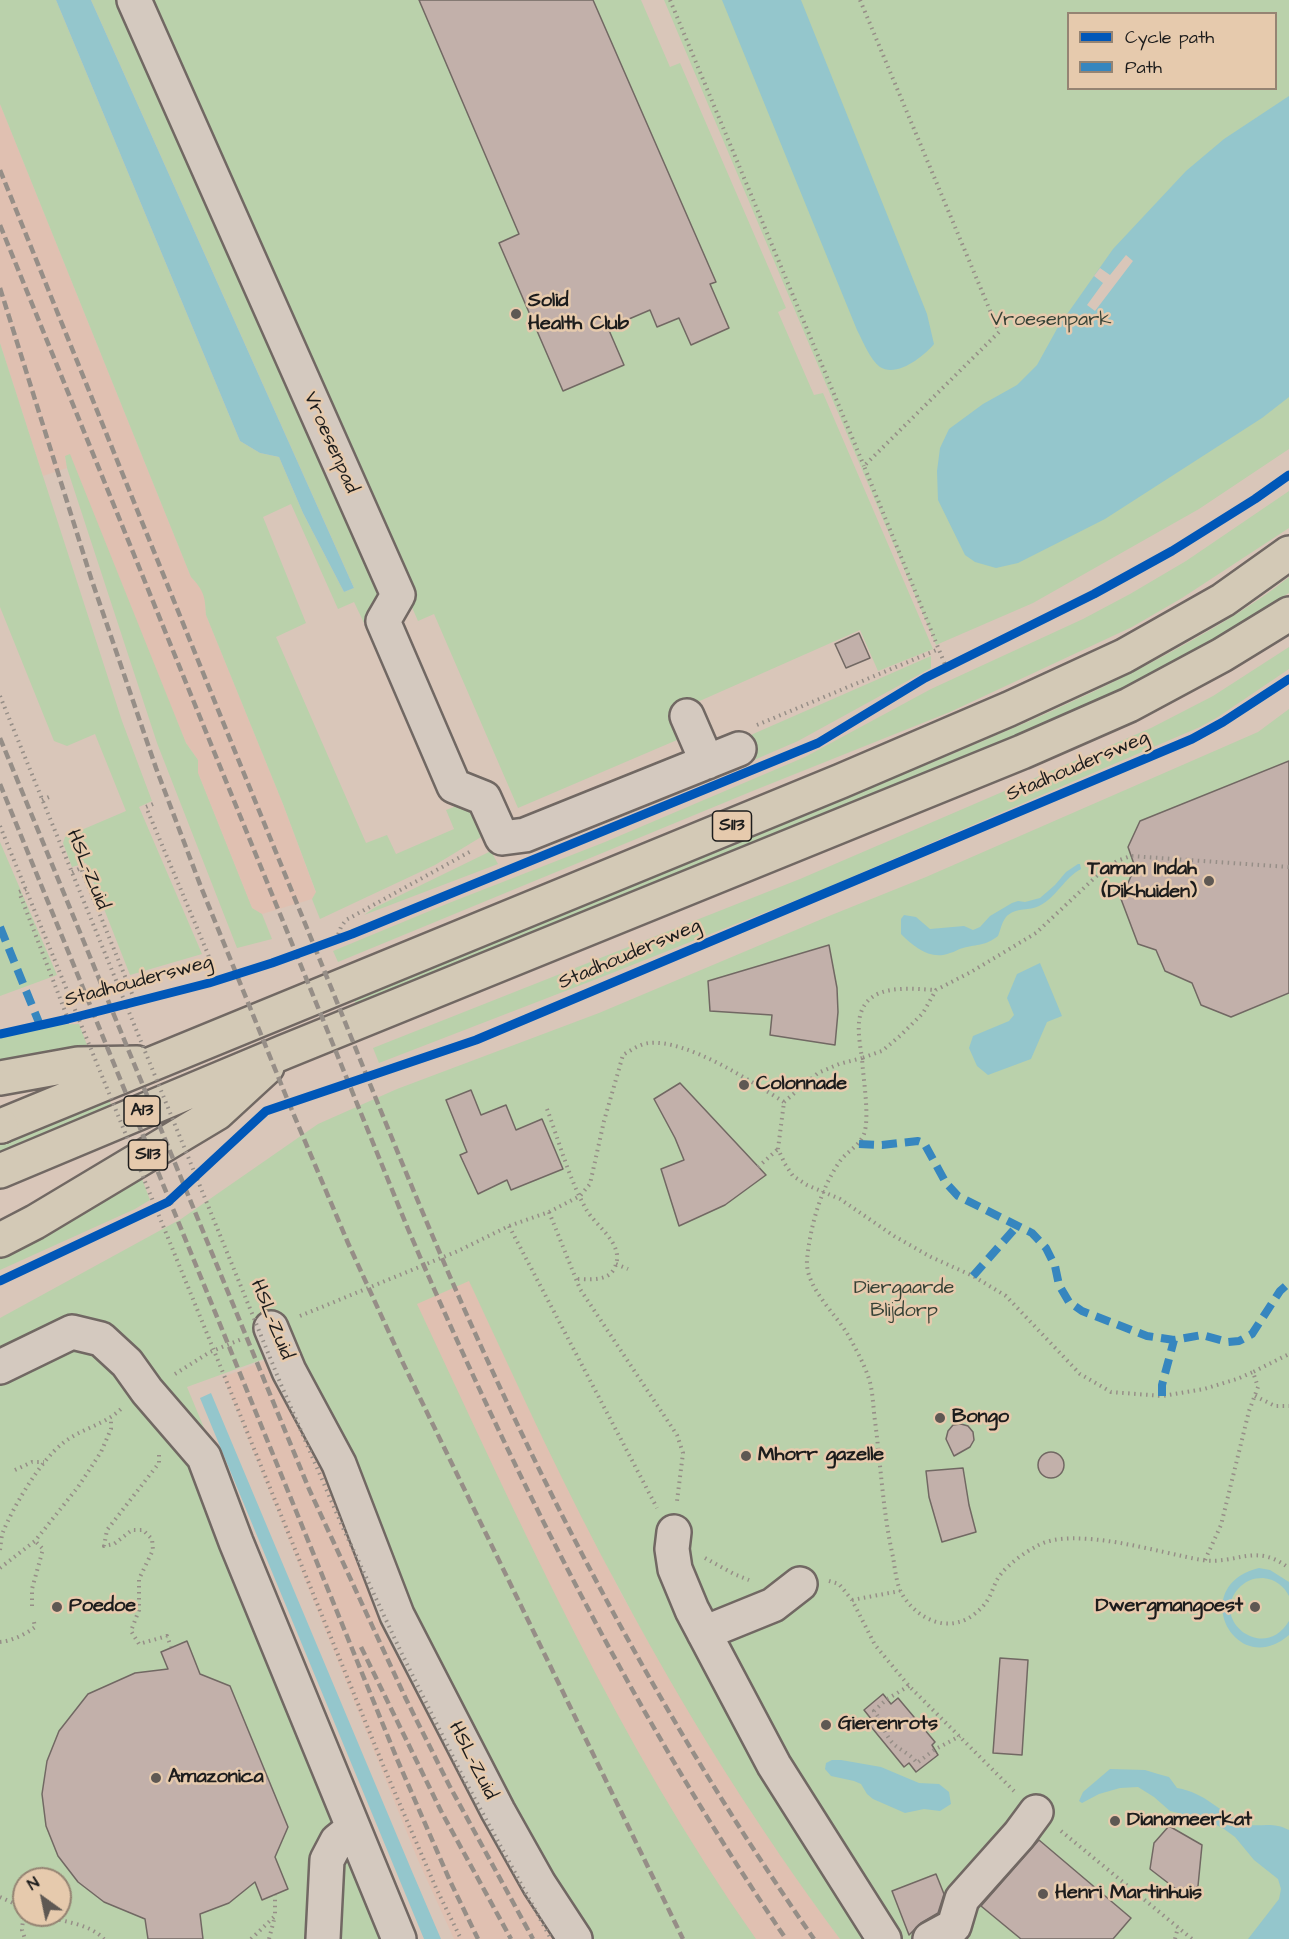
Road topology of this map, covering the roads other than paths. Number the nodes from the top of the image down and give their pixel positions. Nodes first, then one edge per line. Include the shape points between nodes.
1 (134, 0) edge
2 (1289, 554) edge
3 (1289, 614) edge
4 (687, 716) dead end
5 (739, 748) road end
6 (707, 762) junction
7 (284, 1052) junction
8 (156, 1063) junction
9 (0, 1078) edge
10 (0, 1126) edge
11 (0, 1170) edge
12 (0, 1240) edge
13 (271, 1328) road end
14 (0, 1366) edge
15 (674, 1532) road end
16 (800, 1584) dead end
17 (704, 1633) junction
18 (1036, 1812) dead end
19 (353, 1828) junction
20 (323, 1939) edge
21 (399, 1939) edge
22 (575, 1939) edge
23 (884, 1939) edge
24 (930, 1939) edge

1 - 6 street, Vroesenpad via 398,595 383,621 454,786 484,798 502,838 525,835
2 - 8 main road, S113 via 1223,600 1134,650 1009,709
3 - 7 main road, Stadhoudersweg / S113 via 1129,705 1022,752
4 - 6 street
5 - 6 street
7 - 11 main road, Stadhoudersweg / A13
7 - 12 main road, Stadhoudersweg / S113 via 217,1113
8 - 9 main road, S113 via 78,1064
8 - 10 main road, A13
13 - 22 street via 289,1371 339,1464 402,1625 498,1811
14 - 19 street via 72,1332 100,1339 127,1363 204,1457
15 - 17 street via 675,1569
16 - 17 street via 773,1605
17 - 23 street via 774,1765
18 - 24 street via 962,1899 954,1926
19 - 20 street via 337,1841 327,1860
19 - 21 street

